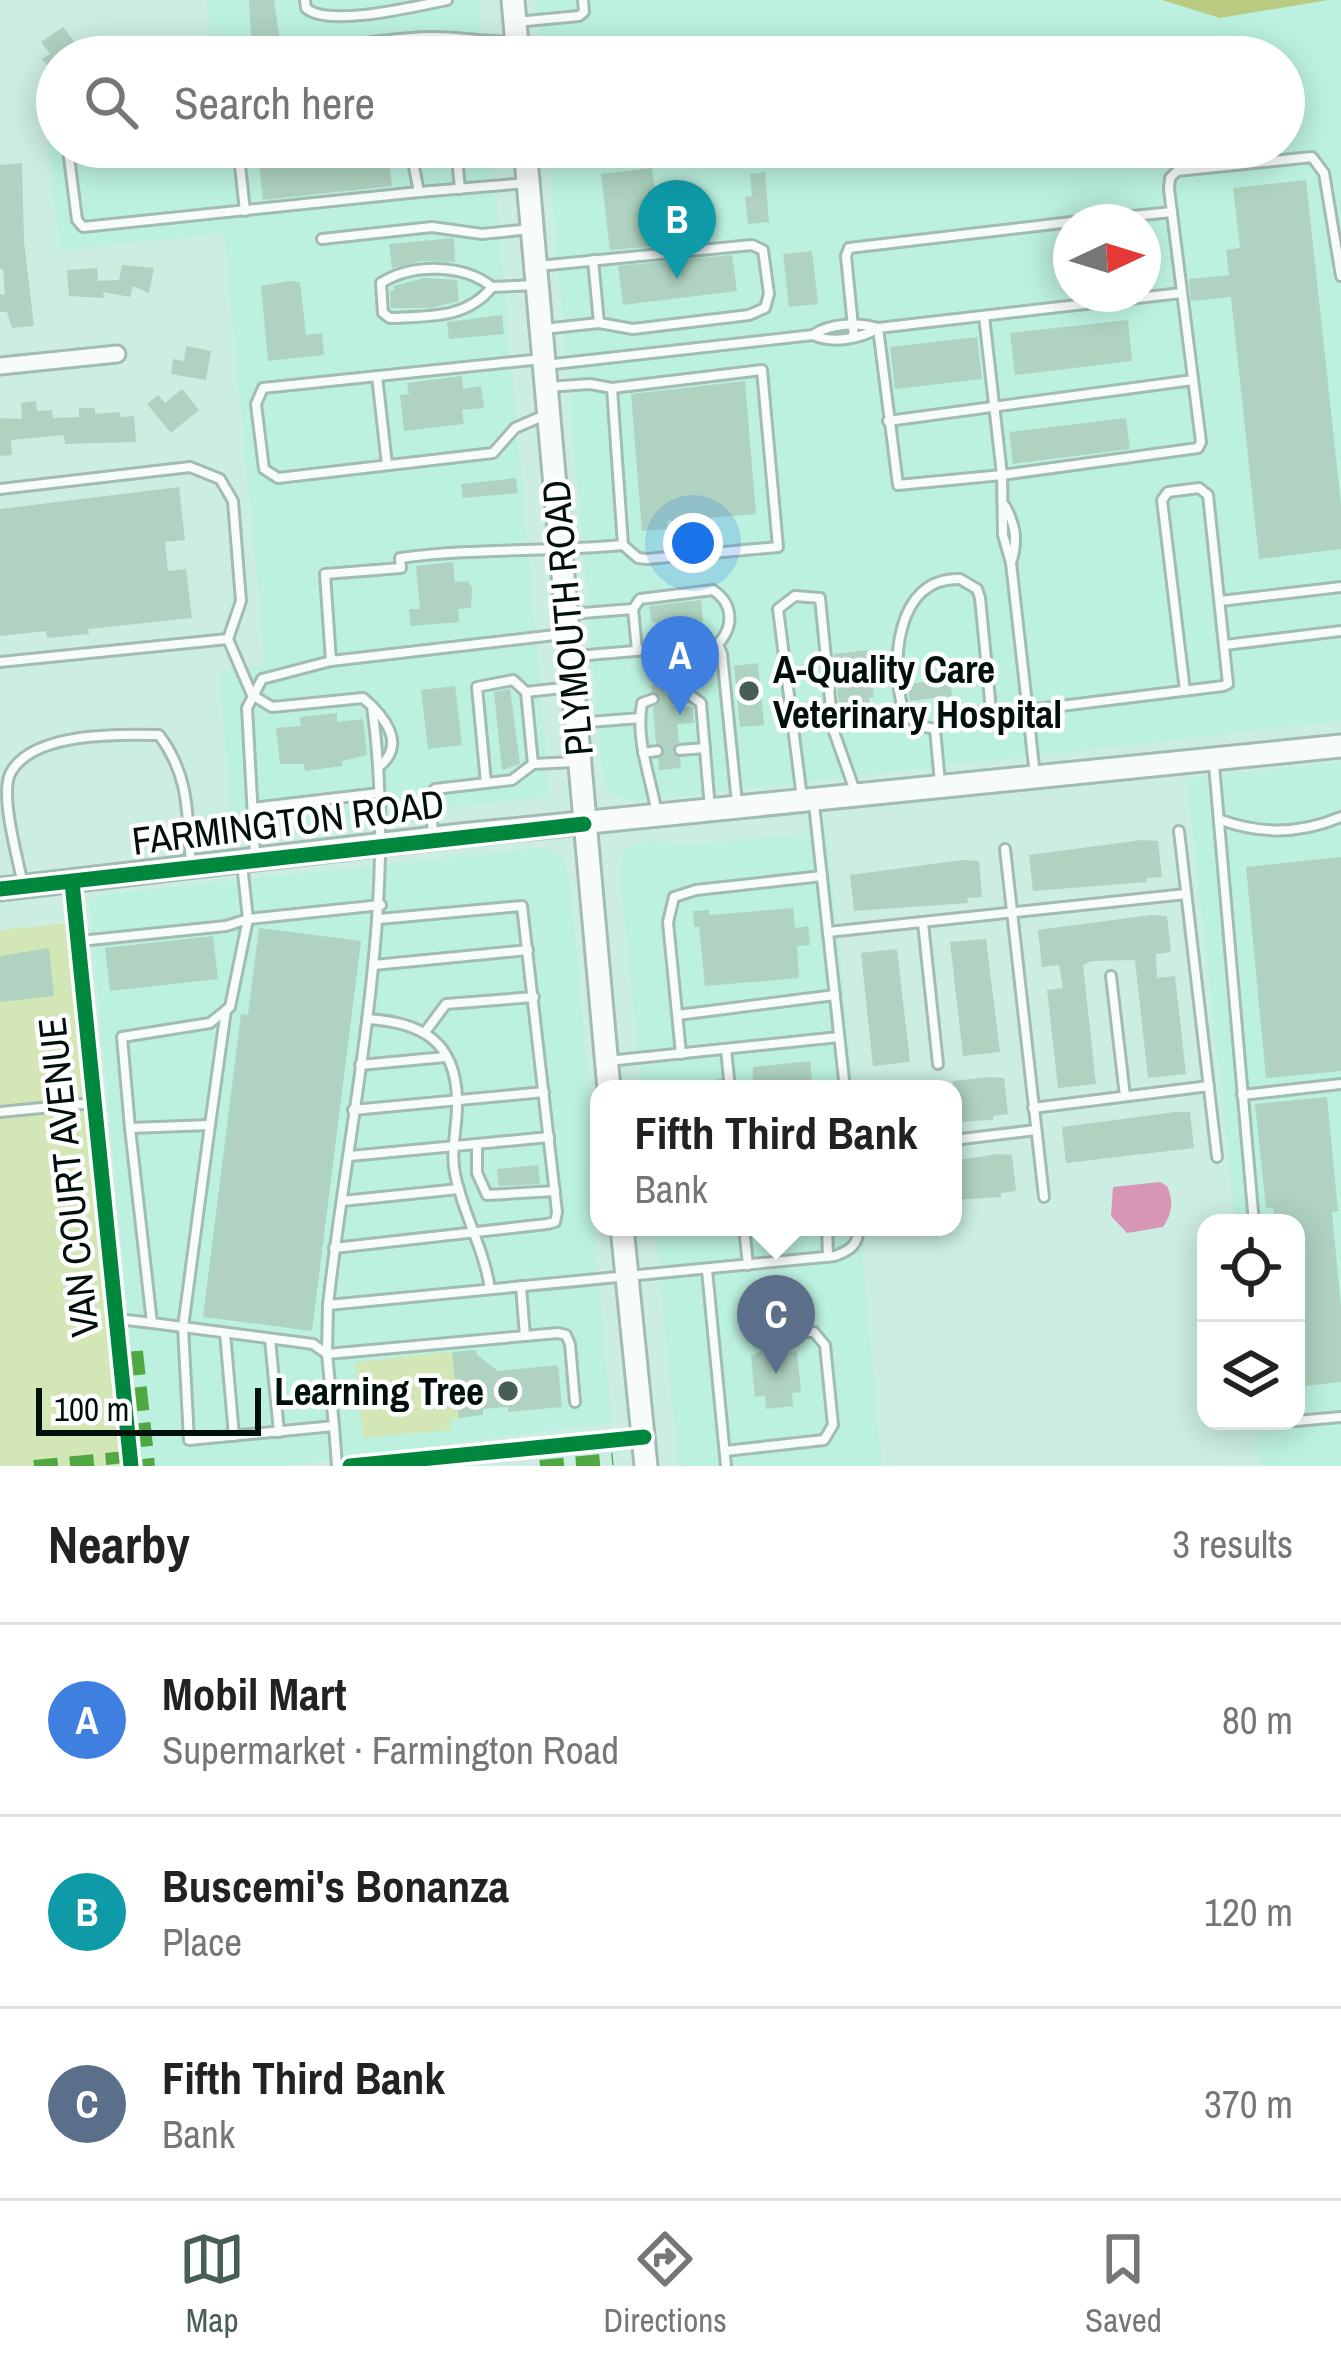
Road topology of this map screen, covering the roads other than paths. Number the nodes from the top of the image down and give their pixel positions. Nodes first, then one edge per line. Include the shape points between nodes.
1 (304, 0) edge
2 (352, 0) edge
3 (446, 0) edge
4 (583, 0) edge
5 (432, 2) edge
6 (353, 14) junction
7 (516, 30) edge
8 (1305, 158) edge
9 (70, 168) edge
10 (240, 168) edge
11 (414, 168) edge
12 (458, 168) edge
13 (528, 168) edge
14 (1206, 168) edge
15 (529, 183) junction
16 (460, 189) junction
17 (419, 192) junction
18 (245, 211) junction
19 (1172, 212) junction
20 (1161, 213) edge
21 (1053, 224) edge
22 (532, 229) junction
23 (322, 239) dead end
24 (593, 260) junction
25 (537, 276) junction
26 (1341, 276) edge
27 (492, 287) junction
28 (1181, 292) junction
29 (984, 316) junction
30 (598, 323) junction
31 (853, 325) junction
32 (878, 328) junction
33 (541, 329) junction
34 (813, 335) junction
35 (854, 337) junction
36 (117, 354) dead end
37 (0, 366) edge
38 (544, 370) junction
39 (377, 376) junction
40 (1193, 380) junction
41 (612, 388) junction
42 (996, 407) junction
43 (548, 414) junction
44 (888, 422) junction
45 (387, 465) junction
46 (1002, 475) junction
47 (0, 489) edge
48 (623, 545) junction
49 (560, 551) junction
50 (1341, 587) edge
51 (1220, 601) junction
52 (633, 609) junction
53 (1341, 631) edge
54 (566, 635) junction
55 (229, 639) junction
56 (718, 644) junction
57 (1226, 645) junction
58 (638, 650) junction
59 (331, 661) junction
60 (0, 662) edge
61 (572, 687) junction
62 (1185, 691) junction
63 (526, 692) junction
64 (252, 695) junction
65 (675, 697) dead end
66 (652, 699) dead end
67 (373, 706) junction
68 (1028, 710) junction
69 (640, 718) junction
70 (577, 724) junction
71 (934, 729) junction
72 (1341, 746) edge
73 (705, 748) junction
74 (680, 750) dead end
75 (657, 751) dead end
76 (643, 753) junction
77 (1213, 758) junction
78 (581, 762) junction
79 (532, 764) junction
80 (381, 766) junction
81 (1035, 775) junction
82 (487, 784) junction
83 (940, 784) junction
84 (379, 793) junction
85 (856, 794) junction
86 (808, 799) junction
87 (737, 807) junction
88 (253, 808) junction
89 (710, 810) junction
90 (657, 816) junction
91 (1341, 817) edge
92 (1220, 820) junction
93 (584, 824) junction
94 (1179, 831) dead end
95 (434, 838) junction
96 (381, 844) junction
97 (1004, 849) dead end
98 (249, 859) junction
99 (191, 866) junction
100 (822, 876) junction
101 (72, 882) junction
102 (24, 886) junction
103 (0, 889) edge
104 (1186, 895) junction
105 (381, 905) junction
106 (1011, 914) junction
107 (248, 919) junction
108 (379, 920) junction
109 (923, 922) junction
110 (828, 932) junction
111 (78, 941) junction
112 (528, 950) junction
113 (374, 965) junction
114 (1111, 976) dead end
115 (835, 995) junction
116 (534, 997) junction
117 (226, 1010) junction
118 (678, 1015) junction
119 (367, 1019) junction
120 (425, 1032) junction
121 (839, 1037) junction
122 (726, 1049) junction
123 (681, 1054) junction
124 (445, 1057) junction
125 (607, 1061) junction
126 (938, 1064) dead end
127 (360, 1065) junction
128 (608, 1080) edge
129 (729, 1080) edge
130 (843, 1080) edge
131 (1341, 1084) edge
132 (1209, 1086) junction
133 (544, 1092) junction
134 (1242, 1095) junction
135 (1125, 1096) junction
136 (458, 1100) junction
137 (94, 1102) junction
138 (1034, 1108) junction
139 (353, 1110) junction
140 (0, 1112) edge
141 (209, 1125) junction
142 (130, 1128) junction
143 (1036, 1130) junction
144 (549, 1137) junction
145 (962, 1138) edge
146 (477, 1144) junction
147 (454, 1146) junction
148 (350, 1156) junction
149 (1217, 1156) dead end
150 (459, 1189) junction
151 (555, 1191) junction
152 (1044, 1197) dead end
153 (342, 1201) junction
154 (1253, 1214) edge
155 (477, 1233) junction
156 (623, 1236) edge
157 (745, 1236) edge
158 (827, 1236) edge
159 (858, 1236) edge
160 (334, 1248) junction
161 (828, 1257) junction
162 (748, 1264) junction
163 (707, 1270) junction
164 (627, 1276) junction
165 (521, 1286) junction
166 (490, 1289) junction
167 (328, 1305) junction
168 (116, 1318) junction
169 (152, 1323) junction
170 (183, 1328) junction
171 (225, 1333) junction
172 (794, 1333) dead end
173 (525, 1336) junction
174 (270, 1339) junction
175 (327, 1354) junction
176 (575, 1402) dead end
177 (1341, 1418) edge
178 (1305, 1420) edge
179 (334, 1426) junction
180 (279, 1432) junction
181 (234, 1436) junction
182 (644, 1437) junction
183 (724, 1450) junction
184 (404, 1463) edge
185 (130, 1466) edge
186 (338, 1466) edge
187 (353, 1466) edge
188 (646, 1466) edge
189 (726, 1466) edge

1 - 6 lane via 314,14
2 - 6 lane
3 - 5 lane
4 - 7 lane via 579,16
5 - 6 lane
8 - 26 lane via 1324,173
9 - 18 lane via 82,227
10 - 18 lane
11 - 17 lane
12 - 16 lane
13 - 15 main road, PLYMOUTH ROAD
14 - 19 lane via 1170,178
15 - 16 lane
15 - 22 main road, PLYMOUTH ROAD
16 - 17 lane
17 - 18 lane
19 - 20 lane
19 - 28 lane
21 - 31 lane via 849,248
22 - 23 lane via 432,227
22 - 25 main road, PLYMOUTH ROAD
24 - 25 lane
24 - 30 lane
24 - 30 lane via 752,244 763,250 769,294 765,308 749,315 633,329
25 - 27 lane
25 - 33 main road, PLYMOUTH ROAD
27 - 27 lane via 460,269 400,274 381,283 383,313 444,315 471,308
28 - 29 lane
28 - 40 lane
29 - 32 lane
29 - 42 lane
30 - 33 lane
31 - 32 lane
31 - 34 lane
31 - 35 lane
32 - 35 lane
32 - 44 lane
33 - 38 main road, PLYMOUTH ROAD
34 - 35 lane
34 - 38 lane
36 - 37 street
38 - 39 lane
38 - 41 lane
38 - 43 main road, PLYMOUTH ROAD
39 - 45 lane
39 - 45 lane via 262,388 256,404 264,469 278,478
40 - 42 lane
40 - 46 lane via 1198,448
41 - 48 lane
41 - 48 lane via 762,370 778,547 647,559
42 - 44 lane
42 - 46 lane
43 - 45 lane via 515,428 493,453
43 - 49 main road, PLYMOUTH ROAD
44 - 46 lane via 898,485
46 - 68 lane
47 - 55 lane via 190,466 220,479 233,502 241,601
48 - 49 lane
49 - 54 main road, PLYMOUTH ROAD
49 - 59 lane via 455,550 400,558 401,568 325,574
50 - 51 lane
51 - 57 lane
51 - 62 lane via 1208,495 1199,488 1168,492 1162,500
52 - 54 lane
52 - 56 lane via 640,599 713,590 730,619
52 - 58 lane
53 - 57 lane
54 - 58 lane
54 - 59 lane
54 - 61 main road, PLYMOUTH ROAD
55 - 60 lane
55 - 64 lane
56 - 58 lane
56 - 87 lane
57 - 62 lane via 1228,684
59 - 64 lane via 262,680
61 - 63 lane
61 - 70 main road, PLYMOUTH ROAD
62 - 68 lane
63 - 79 lane
63 - 82 lane via 513,680 477,687
64 - 67 lane via 272,707 363,698
64 - 88 lane
65 - 73 lane via 697,698
66 - 69 lane via 642,703
67 - 80 lane
67 - 80 lane via 393,740
68 - 81 lane
69 - 70 lane
69 - 76 lane
70 - 78 main road, PLYMOUTH ROAD
71 - 71 lane via 991,710 980,598 960,578 924,590 896,644 904,713
71 - 83 lane
72 - 77 main road, FARMINGTON ROAD
73 - 74 lane
73 - 89 lane
75 - 76 lane
76 - 90 lane
77 - 81 main road, FARMINGTON ROAD
77 - 92 lane
78 - 79 lane
78 - 93 main road, PLYMOUTH ROAD
79 - 82 lane via 512,780
80 - 84 lane
81 - 83 main road, FARMINGTON ROAD
82 - 95 lane via 432,791
83 - 85 main road, FARMINGTON ROAD
84 - 88 lane
84 - 96 lane
85 - 86 main road, FARMINGTON ROAD
85 - 86 lane via 833,729 820,598 795,596 778,609
86 - 87 main road, FARMINGTON ROAD
86 - 100 lane
87 - 89 main road, FARMINGTON ROAD
88 - 98 lane
89 - 90 main road, FARMINGTON ROAD
90 - 93 main road, FARMINGTON ROAD
91 - 92 lane via 1266,832
92 - 134 lane
93 - 95 main road, FARMINGTON ROAD
93 - 125 main road, PLYMOUTH ROAD
94 - 104 lane
95 - 96 main road, FARMINGTON ROAD
96 - 98 main road, FARMINGTON ROAD
96 - 105 lane
97 - 106 lane
98 - 99 main road, FARMINGTON ROAD
98 - 107 lane
99 - 101 main road, FARMINGTON ROAD
99 - 102 lane via 177,760 158,735 110,734 32,750 9,776
100 - 110 lane
100 - 118 lane via 674,897 668,922
101 - 102 main road, FARMINGTON ROAD
101 - 111 street, VAN COURT AVENUE
102 - 103 main road, FARMINGTON ROAD
104 - 106 lane
104 - 132 lane
105 - 107 lane
105 - 108 lane
106 - 109 lane
106 - 138 lane
107 - 111 lane
107 - 117 lane
108 - 112 lane via 522,906
108 - 113 lane
109 - 110 lane
109 - 126 lane
110 - 115 lane
111 - 137 street, VAN COURT AVENUE
112 - 113 lane
112 - 116 lane
113 - 119 lane
114 - 135 lane
115 - 118 lane
115 - 121 lane
116 - 120 lane via 446,1004
116 - 133 lane
117 - 141 lane
117 - 142 lane via 210,1023 122,1037
118 - 123 lane
119 - 120 lane
119 - 127 lane
120 - 124 lane
121 - 122 lane
121 - 130 lane
122 - 123 lane
122 - 129 lane
123 - 125 lane
124 - 127 lane
124 - 136 lane
125 - 128 main road, PLYMOUTH ROAD
127 - 139 lane
131 - 134 lane
132 - 135 lane
132 - 149 lane
133 - 136 lane
133 - 144 lane
134 - 154 lane
135 - 138 lane
136 - 139 lane
136 - 147 lane
137 - 140 lane
137 - 168 street, VAN COURT AVENUE
138 - 143 lane
139 - 148 lane
141 - 142 lane
141 - 170 lane
142 - 169 lane
143 - 145 lane
143 - 152 lane
144 - 146 lane
144 - 151 lane
146 - 147 lane
146 - 151 lane via 487,1195
147 - 148 lane
147 - 150 lane
148 - 153 lane
150 - 153 lane
150 - 155 lane
151 - 155 lane via 555,1222
153 - 160 lane
155 - 160 lane
155 - 166 lane
156 - 164 main road
157 - 162 lane
158 - 161 lane
159 - 161 lane via 851,1250
160 - 167 lane
161 - 162 lane
162 - 163 lane
163 - 164 lane
163 - 183 lane
164 - 165 lane
164 - 182 main road
165 - 166 lane
165 - 173 lane
166 - 167 lane
167 - 175 lane
168 - 169 lane
168 - 185 street, VAN COURT AVENUE
169 - 170 lane
170 - 171 lane
170 - 181 lane via 189,1440
171 - 174 lane
171 - 181 lane
172 - 183 lane via 814,1332 825,1345 830,1434
173 - 175 lane
173 - 176 lane via 566,1336
174 - 175 lane via 313,1344
174 - 180 lane
175 - 179 lane
177 - 178 lane
179 - 180 lane
179 - 186 lane
180 - 181 lane
182 - 184 street
182 - 188 main road
183 - 189 lane
184 - 187 street

